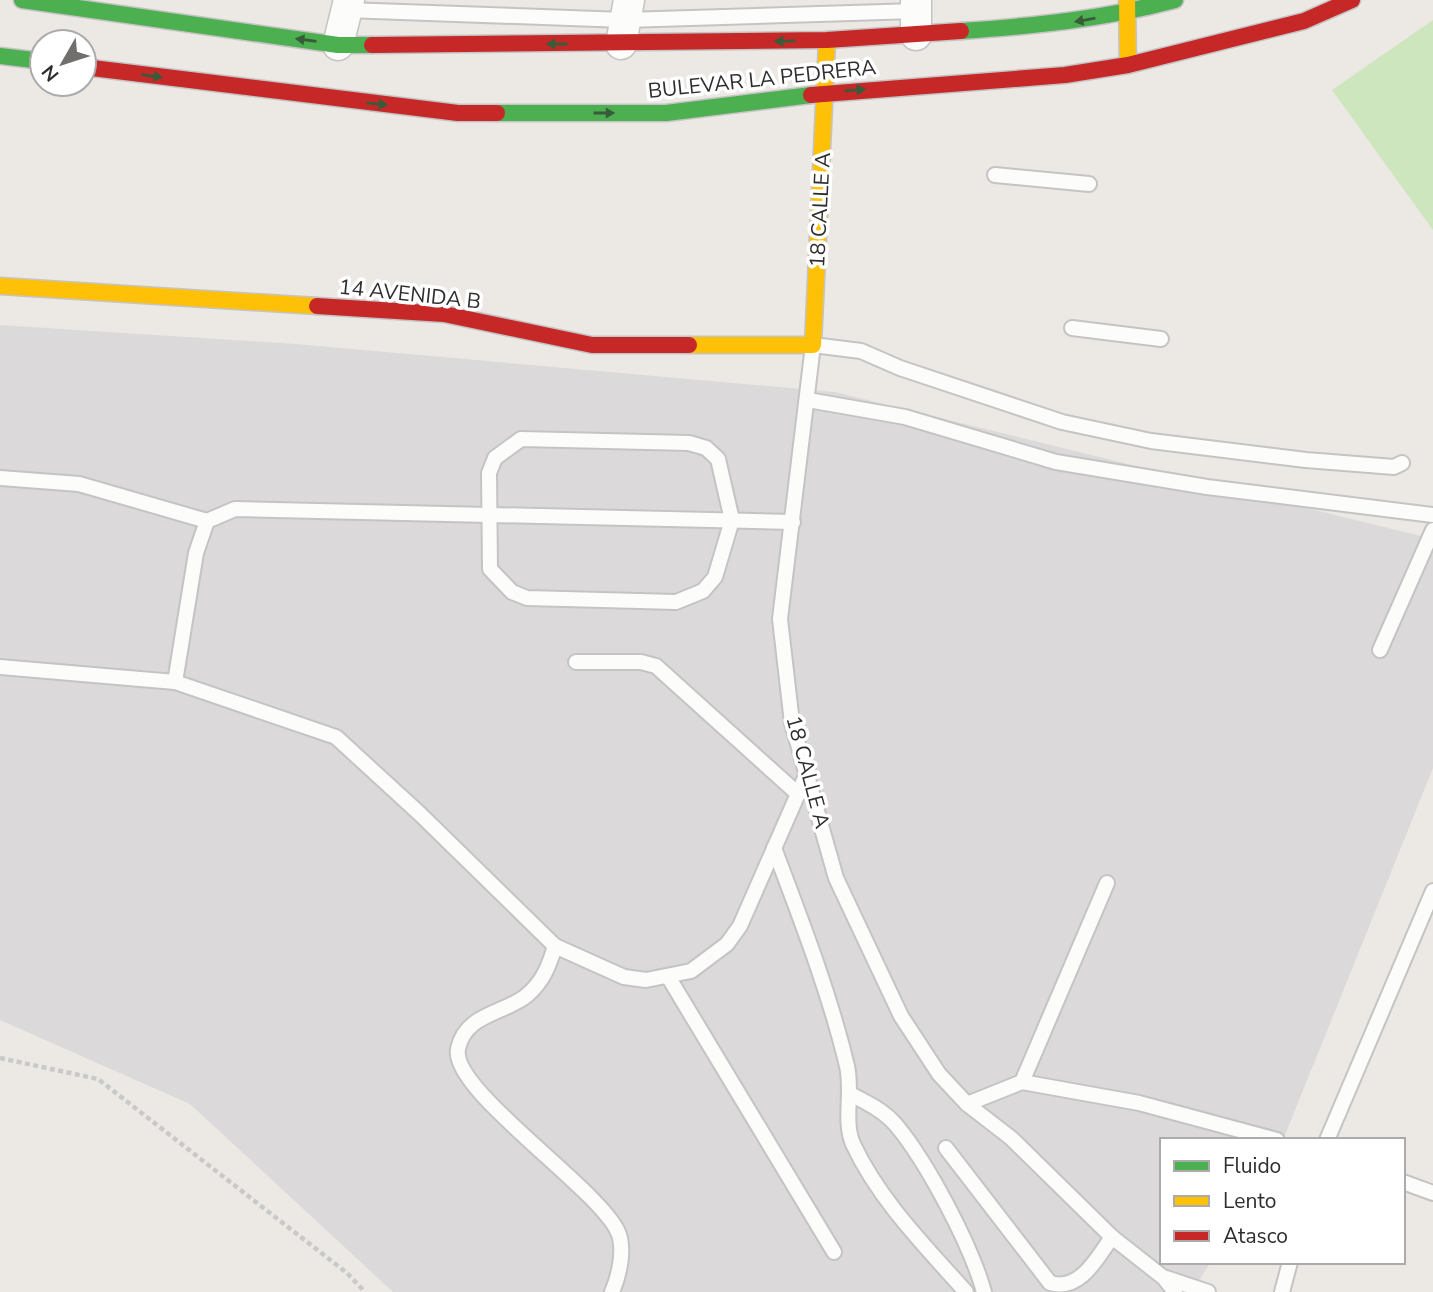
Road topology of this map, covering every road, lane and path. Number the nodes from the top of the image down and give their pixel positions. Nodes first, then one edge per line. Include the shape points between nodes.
1 (22, 0) edge
2 (1174, 0) edge
3 (1352, 0) edge
4 (348, 5) edge
5 (1127, 6) edge
6 (916, 15) edge
7 (625, 21) edge
8 (827, 40) junction
9 (338, 45) junction
10 (0, 56) edge
11 (28, 59) edge
12 (1128, 65) junction
13 (98, 69) edge
14 (825, 93) junction
15 (995, 175) dead end
16 (1089, 184) dead end
17 (0, 286) edge
18 (1072, 328) dead end
19 (1161, 339) dead end
20 (813, 345) junction
21 (808, 400) junction
22 (1402, 463) dead end
23 (0, 478) edge
24 (488, 513) junction
25 (1433, 515) edge
26 (732, 520) junction
27 (207, 521) junction
28 (793, 522) junction
29 (1433, 530) edge
30 (1380, 650) dead end
31 (576, 662) dead end
32 (0, 667) edge
33 (175, 682) junction
34 (808, 771) junction
35 (798, 794) junction
36 (774, 848) junction
37 (1107, 883) dead end
38 (1433, 891) edge
39 (555, 946) junction
40 (669, 978) junction
41 (0, 1058) edge
42 (1022, 1082) junction
43 (852, 1095) junction
44 (967, 1104) junction
45 (1270, 1138) edge
46 (1328, 1138) edge
47 (946, 1148) dead end
48 (1405, 1183) edge
49 (1433, 1193) edge
50 (1112, 1237) junction
51 (834, 1252) dead end
52 (1289, 1264) edge
53 (1164, 1278) junction
54 (365, 1292) edge
55 (612, 1292) edge
56 (966, 1292) edge
57 (984, 1292) edge
58 (1175, 1292) edge
59 (1208, 1292) edge
60 (1282, 1292) edge

9 -> 1 main road, BULEVAR LA PEDRERA
2 - 5 main road, BULEVAR LA PEDRERA
3 - 12 main road, BULEVAR LA PEDRERA via 1304,21
4 - 7 lane
4 - 9 street
5 -> 6 main road, BULEVAR LA PEDRERA via 1053,25
5 - 12 main road
6 - 7 lane
6 - 8 main road, BULEVAR LA PEDRERA
8 -> 7 main road, BULEVAR LA PEDRERA
7 -> 9 main road, BULEVAR LA PEDRERA
8 - 14 main road, 18 CALLE A
10 - 11 main road
14 -> 12 main road, BULEVAR LA PEDRERA via 1065,75
13 -> 14 main road, BULEVAR LA PEDRERA via 458,113 666,114
14 - 20 main road, 18 CALLE A
15 - 16 lane
17 - 20 main road, 14 AVENIDA B via 444,314 592,345
18 - 19 lane
20 - 21 lane, 18 CALLE A
20 - 22 lane via 860,351 1062,422 1151,441 1306,460 1394,467
21 - 25 lane via 905,417 1056,462 1207,487
21 - 28 lane, 18 CALLE A
23 - 27 lane via 79,484
24 - 26 lane
24 - 26 lane via 489,473 495,458 521,439 689,443 706,448 718,459
24 - 26 lane via 490,569 512,592 527,598 676,602 691,598 715,578
24 - 27 lane via 235,509
26 - 28 lane
27 - 33 lane via 196,553
28 - 34 lane, 18 CALLE A via 780,619 792,723
29 - 30 lane
31 - 35 lane via 656,666
32 - 33 lane
33 - 39 lane via 336,737
34 - 35 lane
34 - 44 lane, 18 CALLE A via 836,878 873,958 916,1039 939,1074
35 - 36 lane
36 - 40 lane via 740,926 727,944 691,971
36 - 43 lane via 833,1008
37 - 42 lane
38 - 46 lane
39 - 40 lane via 624,977
39 - 55 lane via 545,976 525,997 464,1031 457,1051 459,1067 476,1090 578,1184 619,1231 620,1274
40 - 51 lane
41 - 54 path via 98,1079 347,1273
42 - 44 lane
42 - 45 lane via 1139,1103
43 - 56 lane via 847,1121 852,1142 873,1179
43 - 57 lane via 873,1105 911,1148 965,1241
44 - 50 lane, 18 CALLE A via 1011,1138
47 - 50 lane via 1050,1283 1061,1288 1074,1284
48 - 49 lane
50 - 53 lane, 18 CALLE A
52 - 60 lane
53 - 58 lane, 18 CALLE A
53 - 59 lane

